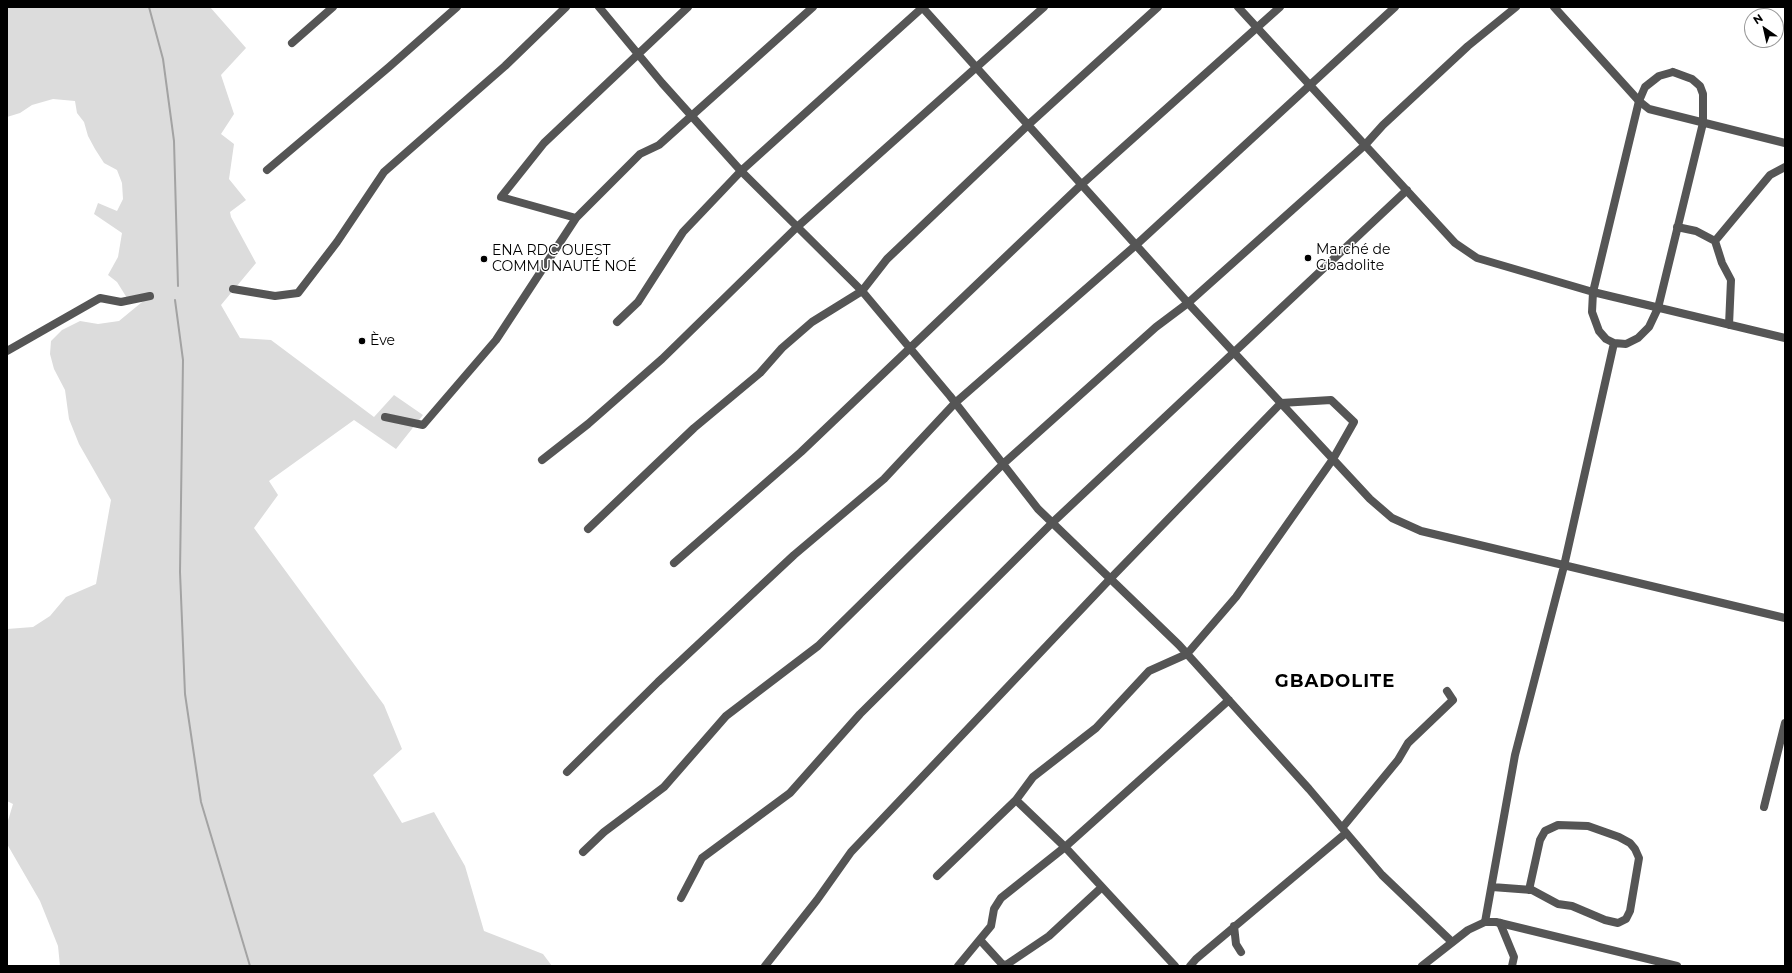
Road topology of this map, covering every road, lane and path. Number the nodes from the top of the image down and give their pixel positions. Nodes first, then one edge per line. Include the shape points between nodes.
1 (333, 7) edge
2 (457, 7) edge
3 (566, 7) edge
4 (599, 7) edge
5 (688, 7) edge
6 (813, 7) edge
7 (923, 7) edge
8 (1044, 7) edge
9 (1158, 7) edge
10 (1238, 7) edge
11 (1280, 7) edge
12 (1395, 7) edge
13 (1516, 7) edge
14 (1554, 7) edge
15 (1258, 28) junction
16 (292, 43) dead end
17 (639, 54) junction
18 (976, 67) junction
19 (1309, 85) junction
20 (1639, 101) junction
21 (692, 116) junction
22 (1703, 123) junction
23 (1028, 125) junction
24 (1785, 143) edge
25 (1365, 145) junction
26 (1785, 167) edge
27 (267, 170) dead end
28 (741, 171) junction
29 (1082, 184) junction
30 (1407, 190) junction
31 (576, 218) junction
32 (1677, 227) junction
33 (796, 228) junction
34 (1715, 241) junction
35 (1136, 245) junction
36 (233, 289) dead end
37 (862, 291) junction
38 (1593, 292) junction
39 (150, 296) dead end
40 (1188, 302) junction
41 (1658, 308) junction
42 (617, 322) dead end
43 (1729, 325) junction
44 (1785, 338) edge
45 (1614, 343) junction
46 (909, 347) junction
47 (7, 351) edge
48 (1234, 353) junction
49 (955, 403) junction
50 (1281, 403) junction
51 (385, 417) dead end
52 (1333, 459) junction
53 (542, 460) dead end
54 (1003, 464) junction
55 (1052, 523) junction
56 (588, 529) dead end
57 (674, 563) dead end
58 (1564, 566) junction
59 (1110, 579) junction
60 (1785, 618) edge
61 (1187, 654) junction
62 (1447, 691) dead end
63 (1229, 700) junction
64 (1785, 723) edge
65 (567, 772) dead end
66 (1016, 800) junction
67 (1764, 808) dead end
68 (1344, 830) junction
69 (1065, 847) junction
70 (583, 852) dead end
71 (937, 876) dead end
72 (1102, 887) junction
73 (1492, 887) junction
74 (1529, 890) junction
75 (681, 898) dead end
76 (1485, 922) junction
77 (1500, 924) junction
78 (1234, 926) junction
79 (981, 940) junction
80 (1452, 942) junction
81 (1241, 952) dead end
82 (765, 966) edge
83 (958, 966) edge
84 (1175, 966) edge
85 (1190, 966) edge
86 (1422, 966) edge
87 (1512, 966) edge
88 (1677, 966) edge

1 - 16 street
2 - 27 street
3 - 36 street via 505,66 384,172 337,242 298,292 275,296
4 - 17 street
5 - 17 street
6 - 21 street
7 - 18 street
7 - 28 street
8 - 18 street
9 - 23 street
10 - 15 street
11 - 15 street
12 - 19 street
13 - 25 street via 1468,46 1388,120
14 - 20 street
15 - 19 street
15 - 29 street
17 - 21 street
17 - 31 street via 544,143 501,197
18 - 23 street
18 - 33 street
19 - 25 street
19 - 35 street
20 - 22 street via 1649,109
20 - 22 street via 1644,87 1658,76 1673,72 1692,79 1700,86 1703,94
20 - 38 street
21 - 28 street
21 - 31 street via 659,145 640,154
22 - 24 street
22 - 32 street
23 - 29 street
23 - 37 street via 887,259
25 - 30 street
25 - 40 street
26 - 34 street via 1770,175
28 - 33 street
28 - 42 street via 683,232 638,302
29 - 35 street
29 - 46 street
30 - 38 street via 1455,243 1477,258
30 - 48 street
31 - 51 street via 496,340 423,425
32 - 34 street
32 - 41 street
33 - 37 street
33 - 53 street via 662,359 588,424
34 - 43 street via 1731,280
35 - 40 street
35 - 49 street
37 - 46 street
37 - 56 street via 812,322 782,348 760,373 694,428
38 - 41 street
38 - 45 street via 1592,312 1599,331
39 - 47 street via 121,302 100,298
40 - 48 street
40 - 54 street via 1156,327
41 - 43 street
41 - 45 street via 1649,327 1638,338 1626,344
43 - 44 street
45 - 58 street
46 - 49 street
46 - 57 street via 800,452
48 - 50 street
48 - 55 street
49 - 54 street
49 - 65 street via 884,479 794,555
50 - 52 street
50 - 52 street via 1331,400 1354,422
50 - 59 street
52 - 58 street via 1370,499 1392,518 1421,531
52 - 61 street via 1236,597
54 - 55 street
54 - 70 street via 818,646 726,716 664,786 604,832
55 - 59 street
55 - 75 street via 860,714 790,793 702,858
58 - 60 street
58 - 73 street via 1515,755
59 - 61 street
59 - 82 street via 851,852
61 - 63 street
61 - 66 street via 1149,671 1096,728 1033,777
62 - 68 street via 1453,700 1408,743 1398,760
63 - 68 street
63 - 69 street
64 - 67 street
66 - 69 street
66 - 71 street
68 - 78 street
68 - 80 street via 1382,874
69 - 72 street
69 - 79 street via 1001,898 994,909 991,926
72 - 79 street via 1049,936 1006,965 1002,964
72 - 84 street
73 - 74 street
73 - 76 street
74 - 74 street via 1558,904 1572,906 1618,923 1626,919 1630,911 1640,858 1636,849 1619,837 1588,826 1558,825 1545,831 1540,840
76 - 77 street
76 - 80 street
77 - 87 street via 1514,957
77 - 88 street
78 - 81 street via 1236,944
78 - 85 street
79 - 83 street
80 - 86 street

